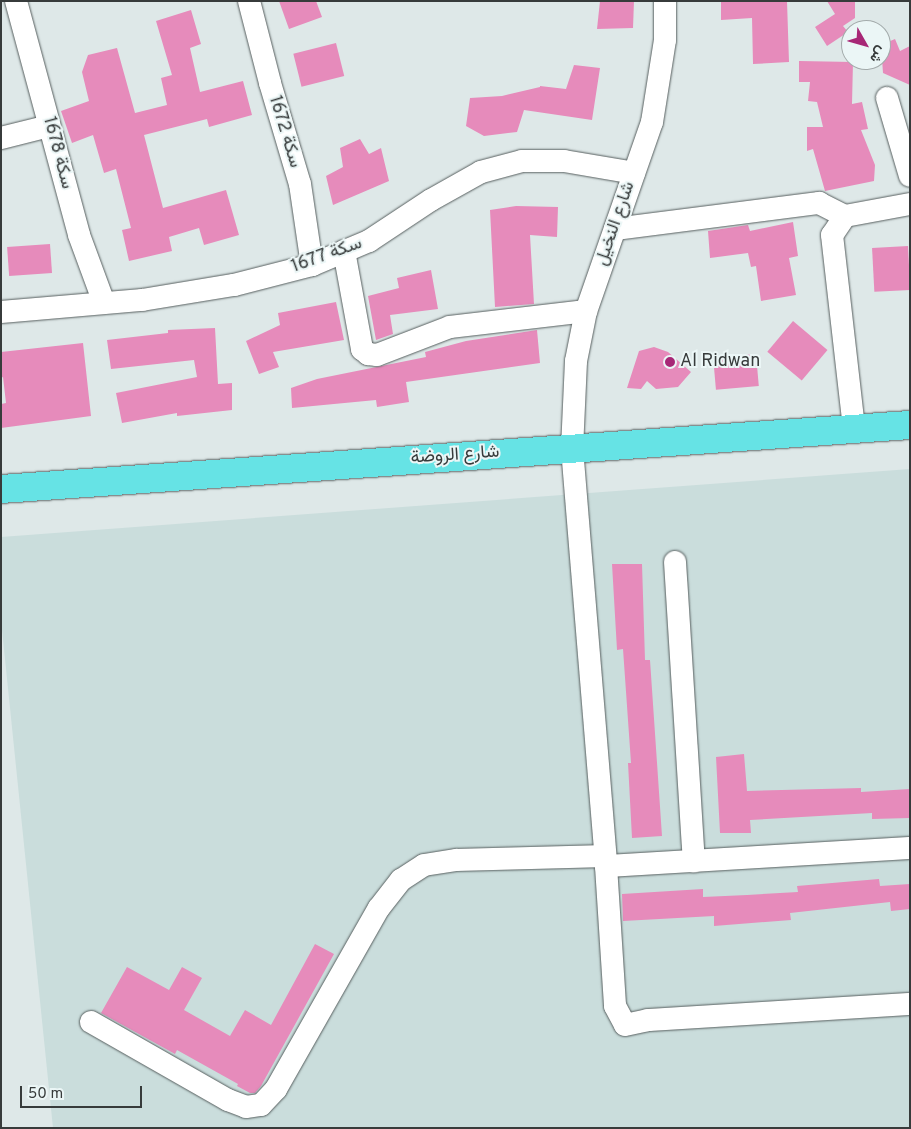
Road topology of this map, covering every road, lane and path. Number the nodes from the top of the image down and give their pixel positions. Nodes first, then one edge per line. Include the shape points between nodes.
1 (16, 1) edge
2 (249, 1) edge
3 (665, 1) edge
4 (887, 98) dead end
5 (49, 126) junction
6 (1, 138) edge
7 (634, 173) junction
8 (910, 176) edge
9 (910, 204) edge
10 (845, 216) junction
11 (615, 229) junction
12 (344, 251) junction
13 (312, 265) junction
14 (104, 303) junction
15 (586, 311) junction
16 (1, 312) edge
17 (910, 425) edge
18 (854, 428) junction
19 (572, 448) junction
20 (1, 489) edge
21 (675, 562) dead end
22 (910, 848) edge
23 (605, 861) junction
24 (694, 861) junction
25 (910, 1004) edge
26 (91, 1022) dead end

1 - 5 street, سكة 1678
2 - 13 street, سكة 1672 via 300,184
3 - 7 street, شارع النخيل via 665,40 652,122
4 - 8 street
5 - 6 street
5 - 14 street, سكة 1678 via 79,235
7 - 11 street, شارع النخيل
7 - 12 street, سكة 1677 via 564,161 522,161 481,172 369,241
9 - 10 street
10 - 11 street via 819,202
10 - 18 street via 832,235
11 - 15 street, شارع النخيل
12 - 13 street, سكة 1677
12 - 15 street via 362,349 368,354 376,355 450,327
13 - 14 street, سكة 1677 via 234,285
14 - 16 street, سكة 1677
15 - 19 street, شارع النخيل via 576,361
17 - 18 main road, شارع الروضة
18 - 19 main road, شارع الروضة
19 - 20 main road, شارع الروضة
19 - 23 street, شارع النخيل
21 - 24 street
22 - 24 street
23 - 24 street
23 - 25 street, شارع النخيل via 614,1006 625,1025 648,1020
23 - 26 street via 457,860 424,865 400,880 379,908 276,1089 260,1105 246,1107 228,1100

